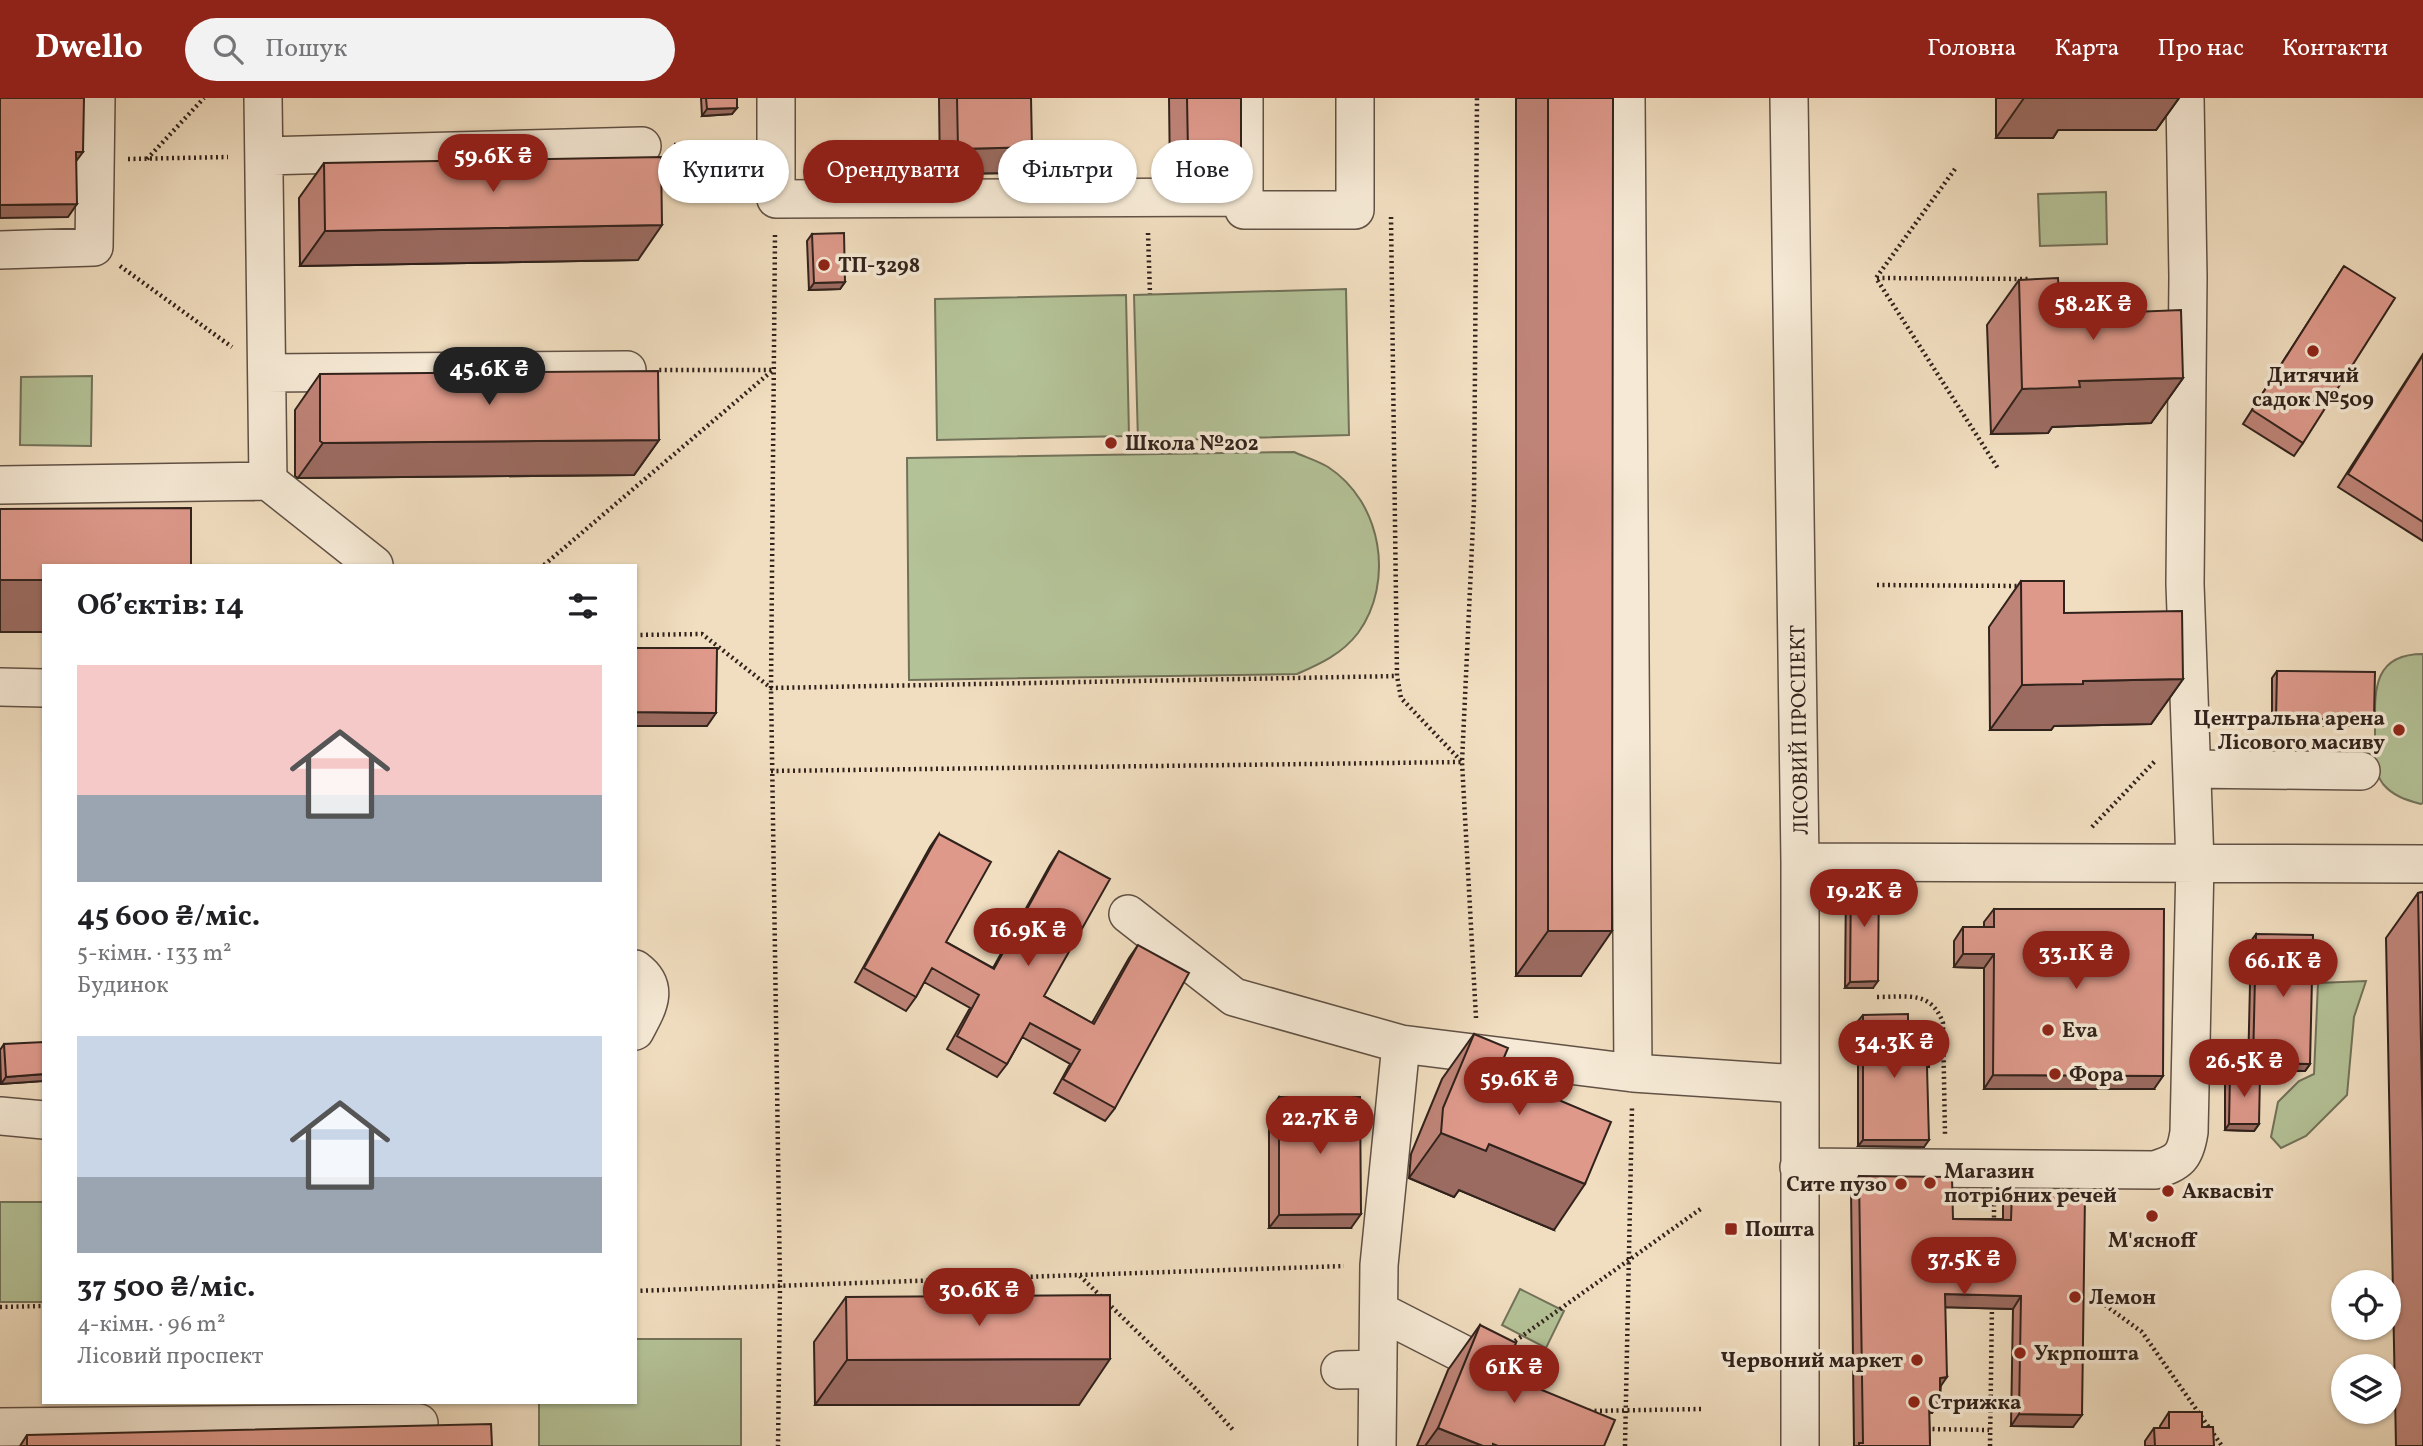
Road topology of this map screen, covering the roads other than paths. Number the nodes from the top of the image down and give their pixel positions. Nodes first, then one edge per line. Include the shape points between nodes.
1 (96, 98) edge
2 (263, 98) edge
3 (776, 98) edge
4 (1244, 98) edge
5 (1355, 98) edge
6 (1626, 98) edge
7 (1789, 98) edge
8 (2185, 98) edge
9 (1244, 140) edge
10 (642, 146) road end
11 (264, 156) junction
12 (1151, 197) edge
13 (1244, 203) edge
14 (0, 250) edge
15 (627, 370) edge
16 (267, 373) junction
17 (268, 481) junction
18 (0, 485) edge
19 (373, 564) edge
20 (0, 687) edge
21 (42, 688) edge
22 (2192, 769) junction
23 (2361, 771) dead end
24 (1800, 862) junction
25 (2195, 863) junction
26 (2423, 864) edge
27 (1128, 914) dead end
28 (637, 970) edge
29 (637, 1027) edge
30 (1401, 1044) junction
31 (1633, 1073) junction
32 (1799, 1084) junction
33 (0, 1116) edge
34 (42, 1120) edge
35 (1799, 1167) junction
36 (1379, 1311) junction
37 (1378, 1369) junction
38 (1340, 1370) dead end
39 (1574, 1411) edge
40 (419, 1423) edge
41 (0, 1427) edge
42 (1377, 1446) edge
43 (1800, 1446) edge

1 - 14 street via 94,247
2 - 11 street
3 - 12 street via 776,199
4 - 9 street
5 - 13 street via 1355,210 1244,210
6 - 31 street
7 - 24 street, ЛІСОВИЙ ПРОСПЕКТ
8 - 22 street via 2189,277 2185,584
10 - 11 street
11 - 16 street
15 - 16 street
16 - 17 street
17 - 18 street
17 - 19 street
20 - 21 street
22 - 23 street
22 - 25 street
24 - 25 street
24 - 32 street, ЛІСОВИЙ ПРОСПЕКТ
25 - 26 street
25 - 35 street via 2189,1132 2187,1147 2177,1163 2155,1170
27 - 30 street via 1234,997
28 - 29 street via 651,989
30 - 31 street
30 - 36 street via 1379,1265
31 - 32 street
32 - 35 street, ЛІСОВИЙ ПРОСПЕКТ
33 - 34 street
35 - 43 street, ЛІСОВИЙ ПРОСПЕКТ
36 - 37 street
36 - 39 street
37 - 38 street
37 - 42 street
40 - 41 street

